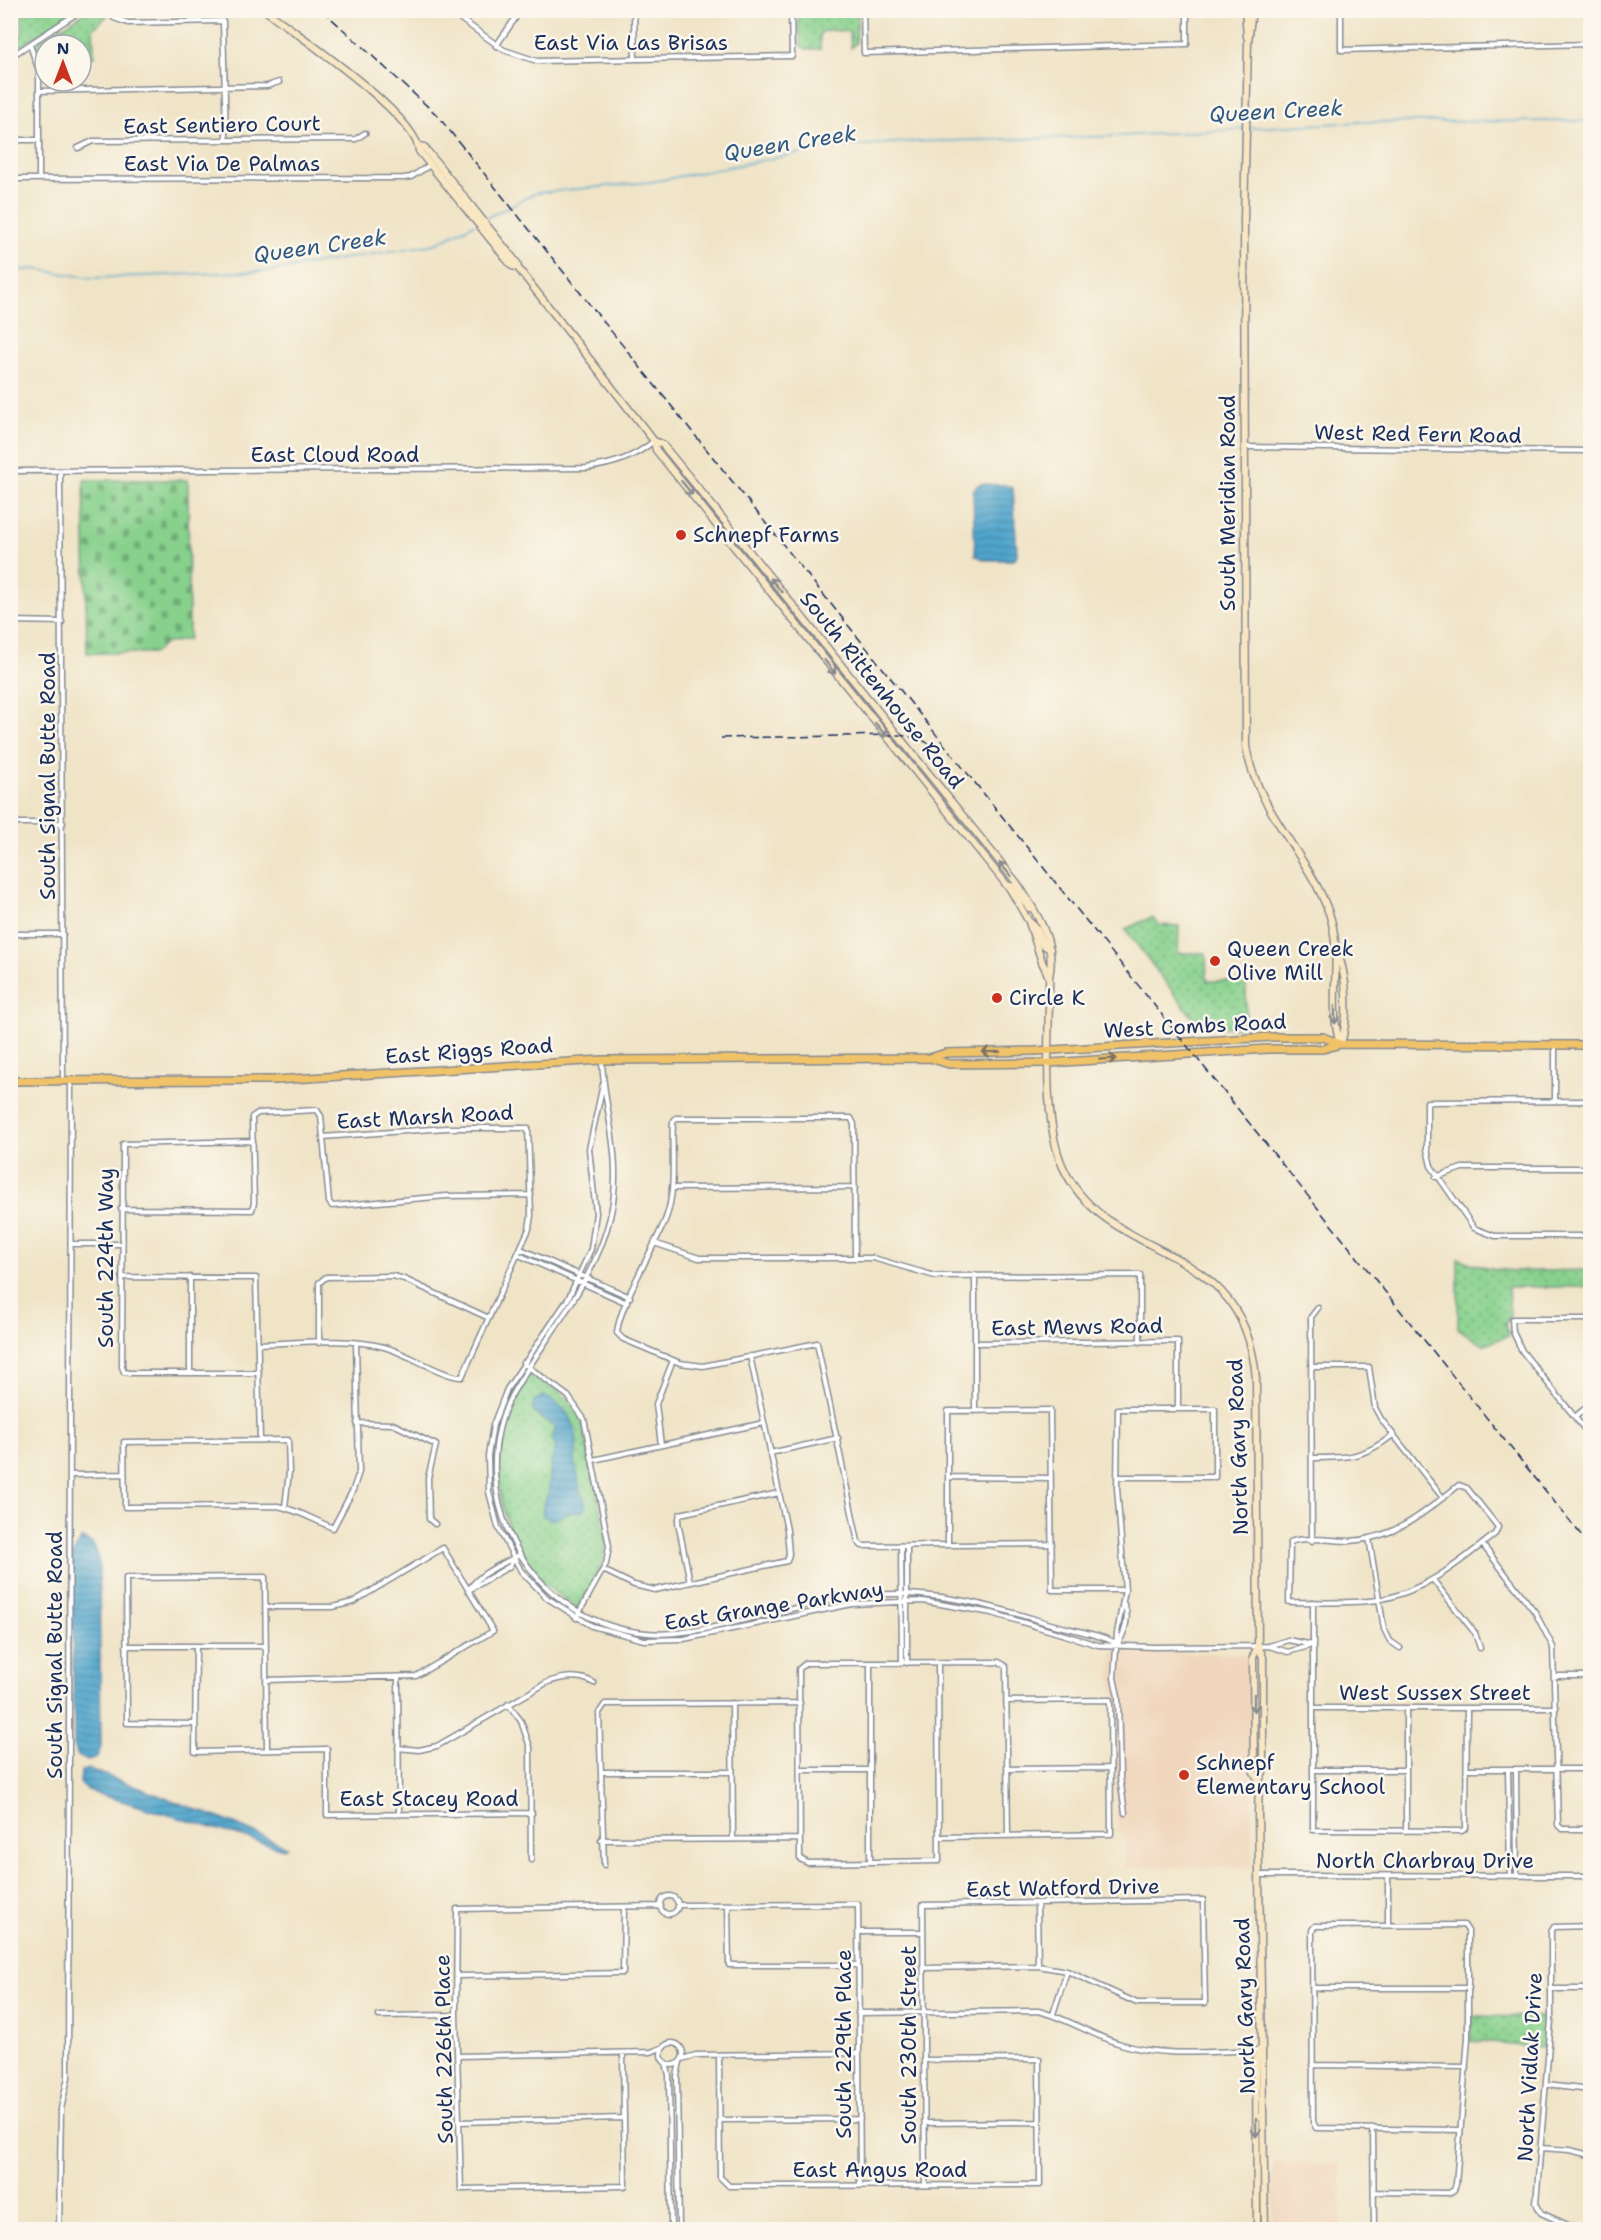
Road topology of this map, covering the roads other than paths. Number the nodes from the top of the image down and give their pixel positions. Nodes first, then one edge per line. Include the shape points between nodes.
1 (82, 10) edge
2 (107, 10) edge
3 (265, 10) edge
4 (448, 10) edge
5 (521, 10) edge
6 (634, 10) edge
7 (791, 10) edge
8 (863, 10) edge
9 (1186, 10) edge
10 (1245, 10) edge
11 (1252, 10) edge
12 (1341, 10) edge
13 (1248, 42) junction
14 (1590, 44) edge
15 (30, 45) junction
16 (496, 46) junction
17 (33, 54) edge
18 (10, 57) edge
19 (635, 59) junction
20 (279, 82) dead end
21 (225, 87) junction
22 (93, 90) edge
23 (39, 93) edge
24 (365, 133) dead end
25 (226, 139) junction
26 (10, 140) edge
27 (39, 140) junction
28 (419, 146) junction
29 (78, 148) dead end
30 (430, 165) junction
31 (10, 179) edge
32 (39, 179) junction
33 (460, 196) junction
34 (654, 441) junction
35 (1245, 447) junction
36 (1590, 451) edge
37 (10, 471) edge
38 (60, 471) junction
39 (10, 621) edge
40 (62, 622) junction
41 (10, 823) edge
42 (63, 823) junction
43 (1006, 885) junction
44 (1037, 914) junction
45 (1029, 922) junction
46 (10, 933) edge
47 (63, 934) junction
48 (1050, 949) junction
49 (1049, 977) junction
50 (1340, 1044) junction
51 (1555, 1045) junction
52 (1590, 1045) edge
53 (1050, 1050) junction
54 (930, 1058) junction
55 (603, 1060) junction
56 (1049, 1063) junction
57 (67, 1080) junction
58 (10, 1081) edge
59 (603, 1084) junction
60 (1555, 1101) junction
61 (1590, 1101) edge
62 (323, 1137) junction
63 (253, 1141) junction
64 (1590, 1168) edge
65 (1436, 1177) junction
66 (855, 1187) junction
67 (672, 1188) junction
68 (531, 1195) junction
69 (121, 1209) junction
70 (1590, 1236) edge
71 (654, 1243) junction
72 (71, 1244) junction
73 (122, 1244) junction
74 (521, 1249) junction
75 (519, 1255) junction
76 (855, 1258) junction
77 (580, 1275) junction
78 (975, 1275) junction
79 (122, 1277) junction
80 (190, 1277) junction
81 (586, 1278) junction
82 (577, 1281) junction
83 (584, 1284) junction
84 (630, 1297) junction
85 (627, 1304) junction
86 (1318, 1308) dead end
87 (489, 1318) junction
88 (1590, 1319) edge
89 (1140, 1342) junction
90 (319, 1343) junction
91 (356, 1343) junction
92 (976, 1343) junction
93 (258, 1344) junction
94 (750, 1356) junction
95 (674, 1360) junction
96 (523, 1363) junction
97 (529, 1367) junction
98 (1312, 1367) junction
99 (190, 1373) junction
100 (259, 1373) junction
101 (1590, 1404) edge
102 (1178, 1409) junction
103 (975, 1411) junction
104 (1575, 1417) junction
105 (357, 1423) junction
106 (764, 1424) junction
107 (1393, 1436) junction
108 (1590, 1436) edge
109 (838, 1438) junction
110 (260, 1440) junction
111 (661, 1445) junction
112 (770, 1453) junction
113 (1312, 1458) junction
114 (593, 1460) junction
115 (124, 1474) junction
116 (71, 1475) junction
117 (1117, 1477) junction
118 (948, 1478) junction
119 (1051, 1478) junction
120 (779, 1493) junction
121 (1443, 1498) junction
122 (285, 1508) junction
123 (435, 1524) dead end
124 (1369, 1538) junction
125 (1312, 1541) junction
126 (1482, 1544) junction
127 (948, 1545) junction
128 (1052, 1545) junction
129 (901, 1546) junction
130 (907, 1546) junction
131 (519, 1555) junction
132 (514, 1558) junction
133 (603, 1570) junction
134 (489, 1571) junction
135 (493, 1578) junction
136 (1433, 1580) junction
137 (690, 1582) junction
138 (1125, 1590) junction
139 (468, 1591) junction
140 (901, 1594) junction
141 (907, 1594) junction
142 (1378, 1600) junction
143 (901, 1602) junction
144 (907, 1602) junction
145 (1313, 1602) junction
146 (265, 1607) junction
147 (579, 1613) junction
148 (576, 1618) junction
149 (1292, 1641) junction
150 (1118, 1645) junction
151 (1311, 1645) junction
152 (126, 1646) junction
153 (196, 1646) junction
154 (266, 1646) junction
155 (1258, 1646) junction
156 (1269, 1646) junction
157 (1400, 1648) dead end
158 (1480, 1648) dead end
159 (1292, 1651) junction
160 (870, 1663) junction
161 (908, 1663) junction
162 (938, 1663) junction
163 (902, 1664) junction
164 (1556, 1676) junction
165 (1590, 1676) edge
166 (398, 1678) junction
167 (266, 1680) junction
168 (594, 1683) dead end
169 (1006, 1701) junction
170 (732, 1703) junction
171 (800, 1703) junction
172 (508, 1704) junction
173 (1313, 1708) junction
174 (1406, 1708) junction
175 (1467, 1708) junction
176 (1556, 1708) junction
177 (195, 1724) junction
178 (398, 1749) junction
179 (267, 1750) junction
180 (1110, 1768) junction
181 (1007, 1769) junction
182 (1467, 1769) junction
183 (1508, 1769) junction
184 (1516, 1769) junction
185 (1557, 1769) junction
186 (1590, 1769) edge
187 (800, 1770) junction
188 (870, 1770) junction
189 (1313, 1770) junction
190 (1406, 1770) junction
191 (601, 1772) junction
192 (733, 1772) junction
193 (532, 1813) junction
194 (1125, 1813) dead end
195 (399, 1814) junction
196 (1517, 1826) junction
197 (1507, 1827) junction
198 (1590, 1829) edge
199 (1406, 1831) junction
200 (1008, 1836) junction
201 (940, 1837) junction
202 (733, 1839) junction
203 (800, 1839) junction
204 (601, 1840) junction
205 (531, 1860) dead end
206 (870, 1862) junction
207 (604, 1865) dead end
208 (1259, 1875) junction
209 (1388, 1876) junction
210 (1510, 1876) junction
211 (1517, 1876) junction
212 (1590, 1876) edge
213 (1038, 1903) junction
214 (678, 1905) junction
215 (728, 1905) junction
216 (923, 1905) joint
217 (661, 1906) junction
218 (624, 1907) junction
219 (1388, 1925) junction
220 (1590, 1926) edge
221 (858, 1932) junction
222 (923, 1932) junction
223 (858, 1965) junction
224 (1038, 1966) junction
225 (924, 1968) junction
226 (1067, 1971) junction
227 (457, 1976) junction
228 (1312, 1988) junction
229 (1469, 1988) junction
230 (1551, 1989) junction
231 (1590, 1989) edge
232 (858, 2013) junction
233 (924, 2013) junction
234 (1053, 2014) junction
235 (456, 2015) junction
236 (379, 2016) dead end
237 (664, 2047) junction
238 (682, 2049) junction
239 (1260, 2050) junction
240 (651, 2052) junction
241 (623, 2053) junction
242 (859, 2053) junction
243 (696, 2055) junction
244 (720, 2055) junction
245 (457, 2056) junction
246 (662, 2058) junction
247 (925, 2060) junction
248 (681, 2061) junction
249 (666, 2063) junction
250 (1312, 2065) junction
251 (1466, 2067) junction
252 (1546, 2085) junction
253 (1590, 2090) edge
254 (624, 2118) junction
255 (860, 2119) junction
256 (720, 2120) junction
257 (1040, 2121) junction
258 (459, 2122) junction
259 (925, 2123) junction
260 (1373, 2128) junction
261 (1460, 2130) junction
262 (1541, 2148) junction
263 (1590, 2155) edge
264 (860, 2184) junction
265 (925, 2185) junction
266 (1374, 2192) junction
267 (59, 2229) edge
268 (671, 2229) edge
269 (679, 2229) edge
270 (1257, 2229) edge
271 (1265, 2229) edge
272 (1374, 2229) edge
273 (1579, 2229) edge

1 - 15 street
2 - 21 street via 114,18 128,23 223,21
3 - 28 main road, South Rittenhouse Road via 361,82 398,118
4 - 16 street, East Via Las Brisas
5 - 16 street
6 - 19 street
7 - 19 street, East Via Las Brisas via 792,56
8 - 9 street via 864,53 1187,44
10 - 13 main road, South Meridian Road
11 - 13 main road, South Meridian Road
12 - 14 street via 1341,50
13 - 35 main road, South Meridian Road
15 - 17 street
15 - 18 street
16 - 19 street, East Via Las Brisas via 537,61
20 - 21 street
21 - 22 street
21 - 25 street
23 - 27 street
24 - 25 street, East Sentiero Court via 356,139
25 - 29 street, East Sentiero Court via 93,141
26 - 27 street
27 - 32 street
28 - 30 main road, South Rittenhouse Road
28 - 33 main road, South Rittenhouse Road via 424,147
30 - 32 street, East Via De Palmas via 404,178
30 - 33 main road, South Rittenhouse Road
31 - 32 street, East Via De Palmas
33 - 34 main road, South Rittenhouse Road via 517,263
34 - 38 street, East Cloud Road via 630,458 587,468
34 -> 43 main road, South Rittenhouse Road via 656,450
44 -> 34 main road, South Rittenhouse Road via 1017,883 688,476 662,444
35 - 36 street, West Red Fern Road
35 - 50 main road, South Meridian Road via 1248,755 1263,797 1332,923 1343,965 1345,1028
37 - 38 street, East Cloud Road
38 - 40 street, South Signal Butte Road
39 - 40 street
40 - 42 street, South Signal Butte Road
41 - 42 street
42 - 47 street, South Signal Butte Road
43 - 44 main road via 1014,887
43 - 45 main road, South Rittenhouse Road
44 - 48 main road, South Rittenhouse Road
45 - 48 main road via 1037,929 1043,945
45 - 49 main road, South Rittenhouse Road
46 - 47 street
47 - 57 street, South Signal Butte Road
48 - 49 main road, South Rittenhouse Road via 1053,959
49 - 53 main road, South Rittenhouse Road
50 - 51 main road, West Combs Road
50 - 53 main road, West Combs Road via 1323,1037 1272,1037
56 -> 50 main road, West Combs Road via 1323,1049
51 - 52 main road, West Combs Road
51 - 60 street
53 -> 54 main road, East Riggs Road via 946,1053
53 - 56 main road, North Gary Road
54 - 55 main road, East Riggs Road
54 - 56 main road, East Riggs Road via 949,1064
55 - 57 main road, East Riggs Road via 275,1080
55 - 59 street
56 - 155 main road, North Gary Road via 1051,1131 1074,1187 1114,1224 1193,1267 1209,1280 1236,1309 1250,1342 1256,1379
57 - 58 main road, East Riggs Road
57 - 72 street, South Signal Butte Road
59 - 77 street, East Grange Parkway via 589,1149 596,1223
59 - 81 street, East Grange Parkway via 615,1186 607,1230
60 - 61 street
60 - 65 street via 1427,1102 1428,1158
62 - 63 street, East Marsh Road via 320,1112 254,1114
62 - 68 street via 329,1202 333,1206 447,1196
62 - 68 street, East Marsh Road via 446,1128 528,1128
63 - 69 street, South 224th Way via 123,1144
63 - 69 street via 252,1209
64 - 65 street via 1462,1168
65 - 70 street via 1479,1232 1495,1236
66 - 67 street
66 - 67 street via 855,1125 851,1118 674,1120
66 - 76 street
67 - 71 street via 666,1217
68 - 74 street via 529,1229
69 - 73 street, South 224th Way
71 - 76 street via 699,1258
71 - 84 street
72 - 73 street
72 - 116 street, South Signal Butte Road
73 - 79 street, South 224th Way
74 - 75 street
74 - 77 street
75 - 82 street
75 - 87 street
76 - 78 street via 873,1258 935,1276
77 - 81 street
77 - 82 street, East Grange Parkway
78 - 89 street via 1140,1275
78 - 92 street
79 - 80 street
79 - 99 street, South 224th Way via 124,1372
80 - 93 street via 256,1278
80 - 99 street
81 - 83 street, East Grange Parkway
81 - 84 street
82 - 83 street
82 - 96 street, East Grange Parkway
83 - 85 street
83 - 97 street, East Grange Parkway
84 - 85 street
85 - 95 street via 618,1333 623,1339
86 - 98 street via 1311,1317
87 - 90 street via 404,1279 321,1279
87 - 91 street via 462,1377 457,1378 398,1351
88 - 104 street via 1512,1319 1516,1342
89 - 92 street, East Mews Road
89 - 102 street, East Mews Road via 1178,1341
90 - 91 street
90 - 93 street
91 - 105 street
92 - 103 street
93 - 100 street
94 - 95 street via 703,1366
94 - 106 street
94 - 109 street via 810,1342 819,1346
95 - 111 street via 656,1404
96 - 97 street
96 - 132 street, East Grange Parkway via 498,1411 488,1455 492,1508
97 - 114 street via 568,1396 581,1412
97 - 131 street, East Grange Parkway via 504,1411 495,1459 501,1515
98 - 107 street via 1363,1366 1371,1370 1374,1408
98 - 113 street
99 - 100 street
100 - 110 street
101 - 104 street
102 - 117 street via 1118,1409
102 - 117 street via 1215,1408 1215,1477
103 - 118 street via 948,1411
103 - 119 street via 1050,1410
104 - 108 street
105 - 122 street via 358,1472 333,1528
105 - 123 street via 393,1424 436,1445 428,1478 429,1519
106 - 111 street
106 - 112 street
107 - 113 street via 1351,1458
107 - 121 street
109 - 112 street
109 - 129 street via 858,1542 862,1546
110 - 115 street via 124,1442
110 - 122 street via 288,1440
111 - 114 street
112 - 120 street
113 - 125 street
114 - 133 street via 609,1539
115 - 116 street
115 - 122 street via 124,1507
116 - 267 street, South Signal Butte Road via 68,2077 61,2109
117 - 138 street
118 - 119 street
118 - 127 street
119 - 128 street
120 - 137 street via 787,1530 787,1561
120 - 137 street via 680,1514 678,1522
121 - 124 street via 1410,1523
121 - 126 street via 1459,1485 1467,1488 1498,1527
124 - 125 street
124 - 142 street
125 - 145 street via 1290,1542 1289,1602
126 - 136 street
126 - 164 street via 1541,1621 1553,1647
127 - 128 street
127 - 130 street
128 - 138 street via 1052,1590
129 - 130 street
129 - 140 street
130 - 141 street
131 - 132 street
131 - 147 street, East Grange Parkway via 542,1584
132 - 134 street
132 - 135 street via 510,1566
132 - 148 street, East Grange Parkway via 531,1583
133 - 137 street via 655,1590
133 - 147 street
134 - 135 street
134 - 139 street via 474,1581
135 - 139 street
136 - 142 street
136 - 158 street via 1475,1633
138 - 150 street
139 - 146 street via 443,1548 353,1602 333,1607
139 - 166 street via 493,1631 431,1669
140 - 141 street, East Grange Parkway
140 - 143 street
140 - 147 street, East Grange Parkway via 851,1597 673,1633 624,1630
141 - 144 street
141 - 150 street, East Grange Parkway via 945,1596 987,1605 1111,1639
142 - 145 street
142 - 157 street via 1384,1629 1390,1641
143 - 144 street, East Grange Parkway
143 - 148 street, East Grange Parkway via 852,1604 666,1640 619,1635
143 - 163 street
144 - 150 street, East Grange Parkway via 963,1606 1098,1645
144 - 161 street
145 - 151 street
146 - 152 street via 265,1577 126,1578
146 - 154 street
147 - 148 street
149 - 151 street
149 - 156 street
149 - 159 street
150 - 155 street, East Grange Parkway
150 - 194 street via 1114,1678
151 - 159 street
151 - 173 street
152 - 153 street
152 - 177 street via 127,1724
153 - 154 street
153 - 177 street
154 - 167 street
155 - 156 street, East Grange Parkway
155 - 208 main road, North Gary Road via 1263,1657
156 - 159 street
160 - 163 street
160 - 171 street via 802,1664
160 - 188 street
161 - 162 street
161 - 163 street
162 - 169 street via 1003,1663
162 - 201 street
164 - 165 street
164 - 176 street
166 - 167 street
166 - 178 street
167 - 179 street
168 - 172 street via 582,1678 561,1678
169 - 180 street via 1110,1700
169 - 181 street
170 - 171 street
170 - 191 street via 605,1704 599,1713
170 - 192 street
171 - 187 street
172 - 178 street via 437,1746
172 - 193 street via 522,1721 530,1747
173 - 174 street, West Sussex Street
173 - 189 street
174 - 175 street, West Sussex Street
174 - 190 street
175 - 176 street, West Sussex Street
175 - 182 street
176 - 185 street
177 - 179 street via 195,1752
178 - 195 street
179 - 195 street, East Stacey Road via 327,1749 327,1815
180 - 181 street
180 - 200 street via 1111,1834
181 - 200 street
182 - 183 street
182 - 199 street via 1466,1828
183 - 184 street
183 - 197 street
184 - 185 street
184 - 196 street
185 - 186 street
185 - 198 street via 1558,1822 1562,1829
187 - 188 street
187 - 203 street
188 - 206 street
189 - 190 street
189 - 199 street via 1313,1830
190 - 199 street
191 - 192 street
191 - 204 street
192 - 202 street
193 - 195 street, East Stacey Road
193 - 205 street
196 - 197 street
196 - 211 street
197 - 210 street
200 - 201 street
201 - 206 street via 939,1861
202 - 203 street
202 - 204 street
203 - 206 street via 800,1859 804,1862
204 - 207 street
208 - 209 street, North Charbray Drive
208 - 239 main road, North Gary Road
209 - 210 street, North Charbray Drive
209 - 219 street
210 - 211 street, North Charbray Drive
211 - 212 street, North Charbray Drive
213 - 216 street, East Watford Drive
213 - 224 street
213 - 226 street, East Watford Drive via 1203,1900 1205,2003 1137,2003
214 - 215 street
214 - 217 street via 670,1913
214 - 217 street via 667,1896
215 - 221 street, South 229th Place via 858,1904
215 - 223 street via 729,1965
216 - 222 street, South 230th Street
217 - 218 street
218 - 227 street via 624,1973
218 - 227 street, South 226th Place via 457,1909
219 - 228 street via 1315,1926
219 - 229 street via 1467,1927
220 - 230 street, North Vidlak Drive via 1554,1927
221 - 222 street
221 - 223 street, South 229th Place
222 - 225 street, South 230th Street
223 - 232 street, South 229th Place
224 - 225 street
224 - 226 street
225 - 233 street, South 230th Street
226 - 234 street
227 - 235 street, South 226th Place
228 - 229 street
228 - 250 street
229 - 251 street
230 - 231 street
230 - 252 street, North Vidlak Drive
232 - 233 street
232 - 242 street, South 229th Place
233 - 234 street
233 - 247 street, South 230th Street
234 - 239 street via 1120,2044 1146,2050
235 - 236 street
235 - 245 street, South 226th Place
237 - 238 street via 673,2043
237 - 240 street
237 - 246 street
238 - 243 street
238 - 248 street
239 -> 270 main road via 1256,2058
239 - 271 main road, North Gary Road via 1264,2056
240 - 241 street
240 - 246 street
241 - 245 street
241 - 254 street
242 - 244 street
242 - 255 street, South 229th Place
243 - 244 street
243 - 248 street
244 - 256 street
245 - 258 street, South 226th Place
246 - 249 street
247 - 257 street via 1039,2059
247 - 259 street, South 230th Street
248 - 249 street
248 - 269 street via 676,2076
249 - 268 street
250 - 251 street
250 - 260 street via 1316,2128
251 - 261 street
252 - 253 street
252 - 262 street, North Vidlak Drive
254 - 258 street
254 - 258 street, South 226th Place via 626,2186 461,2189
255 - 256 street
255 - 264 street, South 229th Place
256 - 264 street, East Angus Road via 722,2181 729,2186
257 - 259 street
257 - 265 street, East Angus Road via 1040,2185
259 - 265 street, South 230th Street
260 - 261 street
260 - 266 street
261 - 266 street via 1454,2190
262 - 263 street
262 - 273 street, North Vidlak Drive via 1538,2210
264 - 265 street, East Angus Road
266 - 272 street

